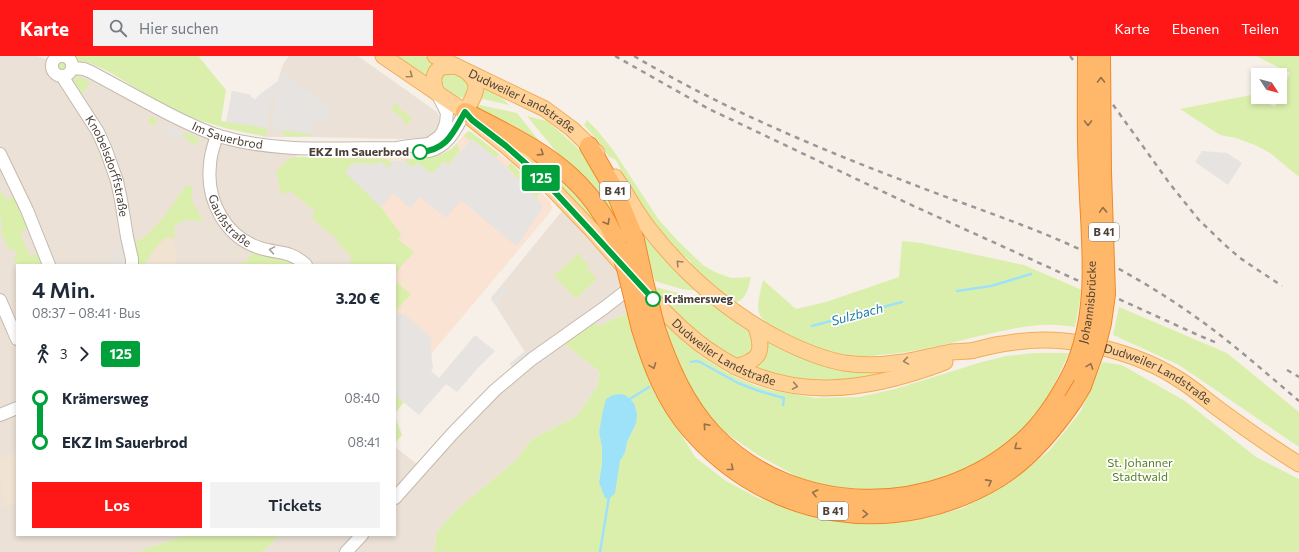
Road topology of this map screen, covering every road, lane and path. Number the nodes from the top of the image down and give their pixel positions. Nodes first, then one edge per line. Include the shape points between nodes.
1 (383, 56) edge
2 (435, 56) edge
3 (1087, 56) edge
4 (1101, 56) edge
5 (52, 58) edge
6 (72, 68) junction
7 (462, 69) junction
8 (62, 76) junction
9 (437, 93) junction
10 (465, 112) junction
11 (217, 135) junction
12 (589, 146) junction
13 (396, 148) junction
14 (0, 154) edge
15 (49, 264) edge
16 (132, 264) edge
17 (305, 264) edge
18 (638, 282) junction
19 (0, 300) edge
20 (756, 326) junction
21 (649, 329) junction
22 (16, 337) edge
23 (972, 351) junction
24 (735, 367) junction
25 (16, 408) edge
26 (0, 415) edge
27 (1299, 464) edge
28 (396, 497) edge
29 (361, 536) edge
30 (346, 552) edge

1 -> 9 main road, Dudweiler Landstraße
2 - 7 main road, Dudweiler Landstraße
3 -> 21 highway, Johannisbrücke / B 41, bridge via 1092,287 1089,321 1073,371 1058,399 1044,419 1022,442 990,466 950,485 916,494 879,498 837,497 813,493 792,485 770,476 730,450 713,434 692,408 664,351
21 -> 4 highway, Johannisbrücke / B 41, bridge via 656,374 666,395 689,429 734,471 772,493 832,511 880,514 922,509 964,496 1000,476 1040,444 1073,401 1082,386 1102,323 1106,294
5 - 6 street via 65,56 71,61
5 - 8 street via 53,71
6 - 8 street via 68,75
6 - 11 street, Im Sauerbrod via 91,72 185,122
7 - 9 main road via 443,67 439,70 433,82
7 - 10 main road via 475,82 476,87
7 - 12 main road, Dudweiler Landstraße via 545,109 572,129
8 - 16 street, Knobelsdorffstraße via 98,132 110,160 122,200
9 - 10 main road, Dudweiler Landstraße
9 - 13 street, Im Sauerbrod via 447,113 444,131 429,144
10 - 13 street, Im Sauerbrod via 450,137 435,150 409,152
10 - 18 main road, Dudweiler Landstraße via 541,177
10 -> 21 highway, B 41, bridge via 542,153 584,189 610,225
11 - 13 street, Im Sauerbrod via 279,147
17 -> 11 street, Gaußstraße via 286,253 261,248 241,239 220,216 213,200 209,177 210,159
20 -> 12 main road, Dudweiler Landstraße via 717,299 676,261 648,228 604,161
12 - 21 highway, B 41, bridge via 615,191 634,240 645,286
14 - 15 street via 27,210
18 - 24 main road, Dudweiler Landstraße via 686,331 712,353
18 - 28 street via 532,359 495,390
19 - 22 street
23 -> 20 main road, Dudweiler Landstraße via 880,365 846,363 797,348
20 - 24 main road via 760,345 758,356 748,363
24 -> 23 main road, Dudweiler Landstraße via 776,382 832,388 901,376
23 - 27 main road, Dudweiler Landstraße via 1026,341 1062,341 1089,345 1136,358 1175,377 1259,439
25 - 26 street
29 - 30 street

